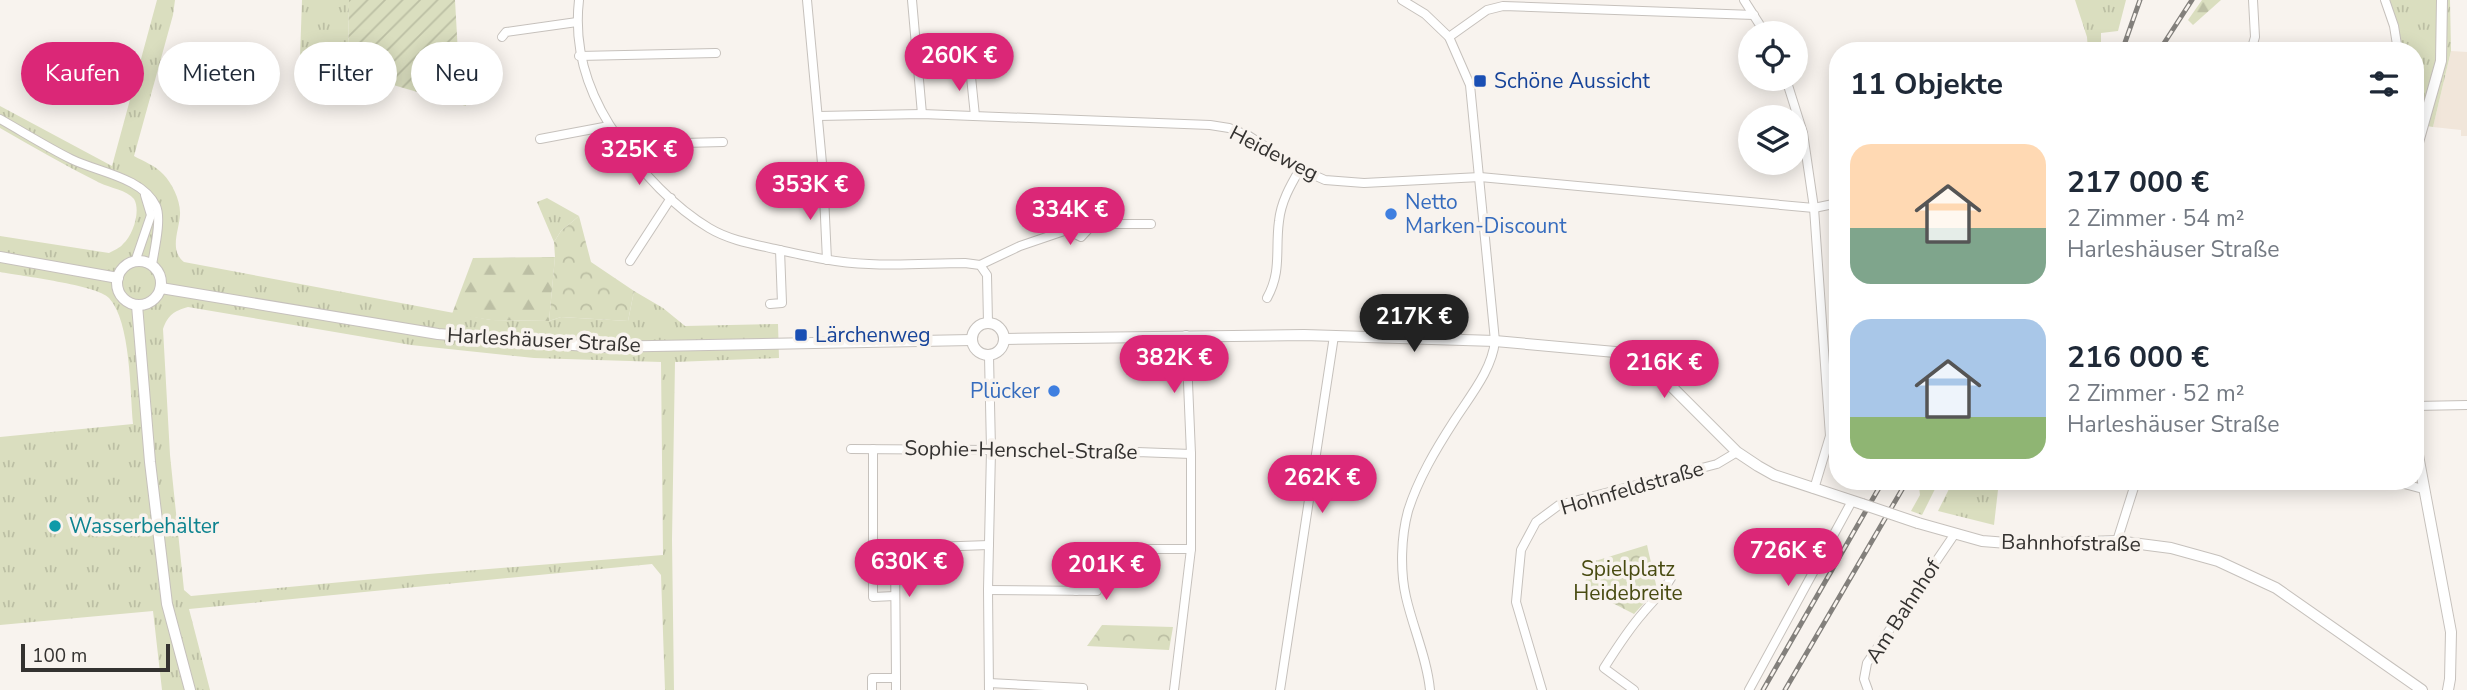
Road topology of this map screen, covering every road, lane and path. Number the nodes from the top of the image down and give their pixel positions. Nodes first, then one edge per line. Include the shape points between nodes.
1 (579, 0) edge
2 (807, 0) edge
3 (912, 0) edge
4 (1402, 0) edge
5 (1744, 0) edge
6 (2253, 0) edge
7 (2385, 0) edge
8 (2442, 0) edge
9 (1754, 15) junction
10 (1758, 21) edge
11 (577, 22) junction
12 (502, 37) dead end
13 (1449, 37) junction
14 (2254, 42) edge
15 (2397, 42) edge
16 (716, 53) dead end
17 (579, 55) junction
18 (970, 67) dead end
19 (1790, 91) edge
20 (2424, 113) edge
21 (922, 114) junction
22 (975, 116) junction
23 (818, 117) junction
24 (0, 119) edge
25 (609, 126) junction
26 (540, 139) dead end
27 (723, 142) dead end
28 (628, 153) junction
29 (1300, 169) junction
30 (1480, 177) junction
31 (144, 192) junction
32 (671, 198) junction
33 (1829, 204) edge
34 (1814, 208) junction
35 (1150, 223) dead end
36 (780, 250) junction
37 (0, 257) edge
38 (827, 260) junction
39 (630, 261) dead end
40 (135, 262) junction
41 (152, 265) junction
42 (980, 265) junction
43 (118, 278) junction
44 (161, 288) junction
45 (1267, 298) dead end
46 (770, 304) dead end
47 (137, 305) junction
48 (988, 323) junction
49 (1185, 335) junction
50 (1334, 336) junction
51 (972, 337) junction
52 (1005, 339) junction
53 (1495, 341) junction
54 (989, 356) junction
55 (2467, 405) edge
56 (2424, 406) edge
57 (1829, 422) edge
58 (1829, 439) edge
59 (851, 449) dead end
60 (873, 449) junction
61 (991, 450) junction
62 (1737, 452) junction
63 (1191, 454) junction
64 (1814, 489) junction
65 (2133, 490) edge
66 (2423, 490) edge
67 (1857, 502) junction
68 (1954, 535) junction
69 (2117, 541) junction
70 (989, 545) junction
71 (874, 549) junction
72 (1099, 549) junction
73 (895, 550) junction
74 (1191, 550) junction
75 (1671, 578) dead end
76 (988, 590) junction
77 (1076, 591) junction
78 (895, 596) junction
79 (896, 678) junction
80 (989, 687) edge
81 (1065, 689) edge
82 (190, 690) edge
83 (872, 690) edge
84 (896, 690) edge
85 (1083, 690) edge
86 (1174, 690) edge
87 (1280, 690) edge
88 (1430, 690) edge
89 (1542, 690) edge
90 (1634, 690) edge
91 (1749, 690) edge
92 (1868, 690) edge
93 (2422, 690) edge
94 (2448, 690) edge

1 - 11 street
2 - 23 street
3 - 21 street
4 - 13 street
5 - 9 street
6 - 14 street
7 - 15 street
8 - 20 main road via 2441,61
9 - 10 street
9 - 13 street via 1503,6 1487,10
11 - 12 street via 506,32
11 - 17 street
13 - 30 street via 1470,85
16 - 17 street
17 - 25 street
18 - 22 street
19 - 34 street via 1803,133
21 - 22 street, Heideweg
21 - 23 street, Heideweg
22 - 29 street, Heideweg via 1229,128
23 - 38 street
24 - 31 street via 73,160
25 - 26 street
25 - 28 street
27 - 28 street via 644,144
28 - 32 street
29 - 30 street, Heideweg via 1325,180 1364,183
29 - 45 street via 1282,206 1278,266
30 - 34 street, Heideweg
30 - 53 street
31 - 40 street via 151,215
31 - 41 street via 156,206 158,219
32 - 36 street via 729,238
32 - 39 street
33 - 34 street, Heideweg
34 - 57 street
35 - 42 street via 1093,224 1081,237 1067,230
36 - 38 street
36 - 46 street via 782,303
37 - 43 main road
38 - 42 street via 870,265
40 - 41 main road
40 - 43 main road
41 - 44 main road via 160,275
42 - 48 street via 987,275
43 - 47 main road via 121,296
44 - 47 main road via 149,303
44 - 51 main road, Harleshäuser Straße via 438,334 597,347
47 - 82 main road via 167,604
48 - 51 main road via 980,325
48 - 52 main road via 1000,327
49 - 50 main road
49 - 52 main road
49 - 63 street
50 - 53 main road
50 - 87 street
51 - 54 main road via 977,351
52 - 54 main road via 1000,351
53 - 62 main road via 1615,352 1638,360 1656,370
53 - 88 street via 1494,355 1427,465 1408,513 1402,574
54 - 61 street
55 - 56 street
58 - 64 street
59 - 60 street, Sophie-Henschel-Straße
60 - 61 street, Sophie-Henschel-Straße
60 - 71 street
61 - 63 street, Sophie-Henschel-Straße
61 - 70 street
62 - 64 main road via 1774,475
62 - 89 street, Hohnfeldstraße via 1717,464 1559,505 1536,522 1521,550 1516,602
63 - 74 street
64 - 67 main road, Bahnhofstraße
65 - 69 street
66 - 94 main road via 2451,632
67 - 68 main road, Bahnhofstraße, bridge
67 - 91 street
68 - 69 main road, Bahnhofstraße via 2020,544
68 - 92 street, Am Bahnhof via 1867,663 1864,679
69 - 93 main road, Bahnhofstraße via 2171,548 2218,561 2276,589
70 - 73 street
70 - 76 street
71 - 73 street
71 - 78 street via 873,597
72 - 74 street
72 - 77 street via 1097,591
72 - 77 street via 1076,548
73 - 78 street
74 - 86 street
75 - 90 street via 1604,668
76 - 77 street
76 - 80 street
78 - 79 street
79 - 83 street via 872,678
79 - 84 street
80 - 81 street
81 - 85 street

